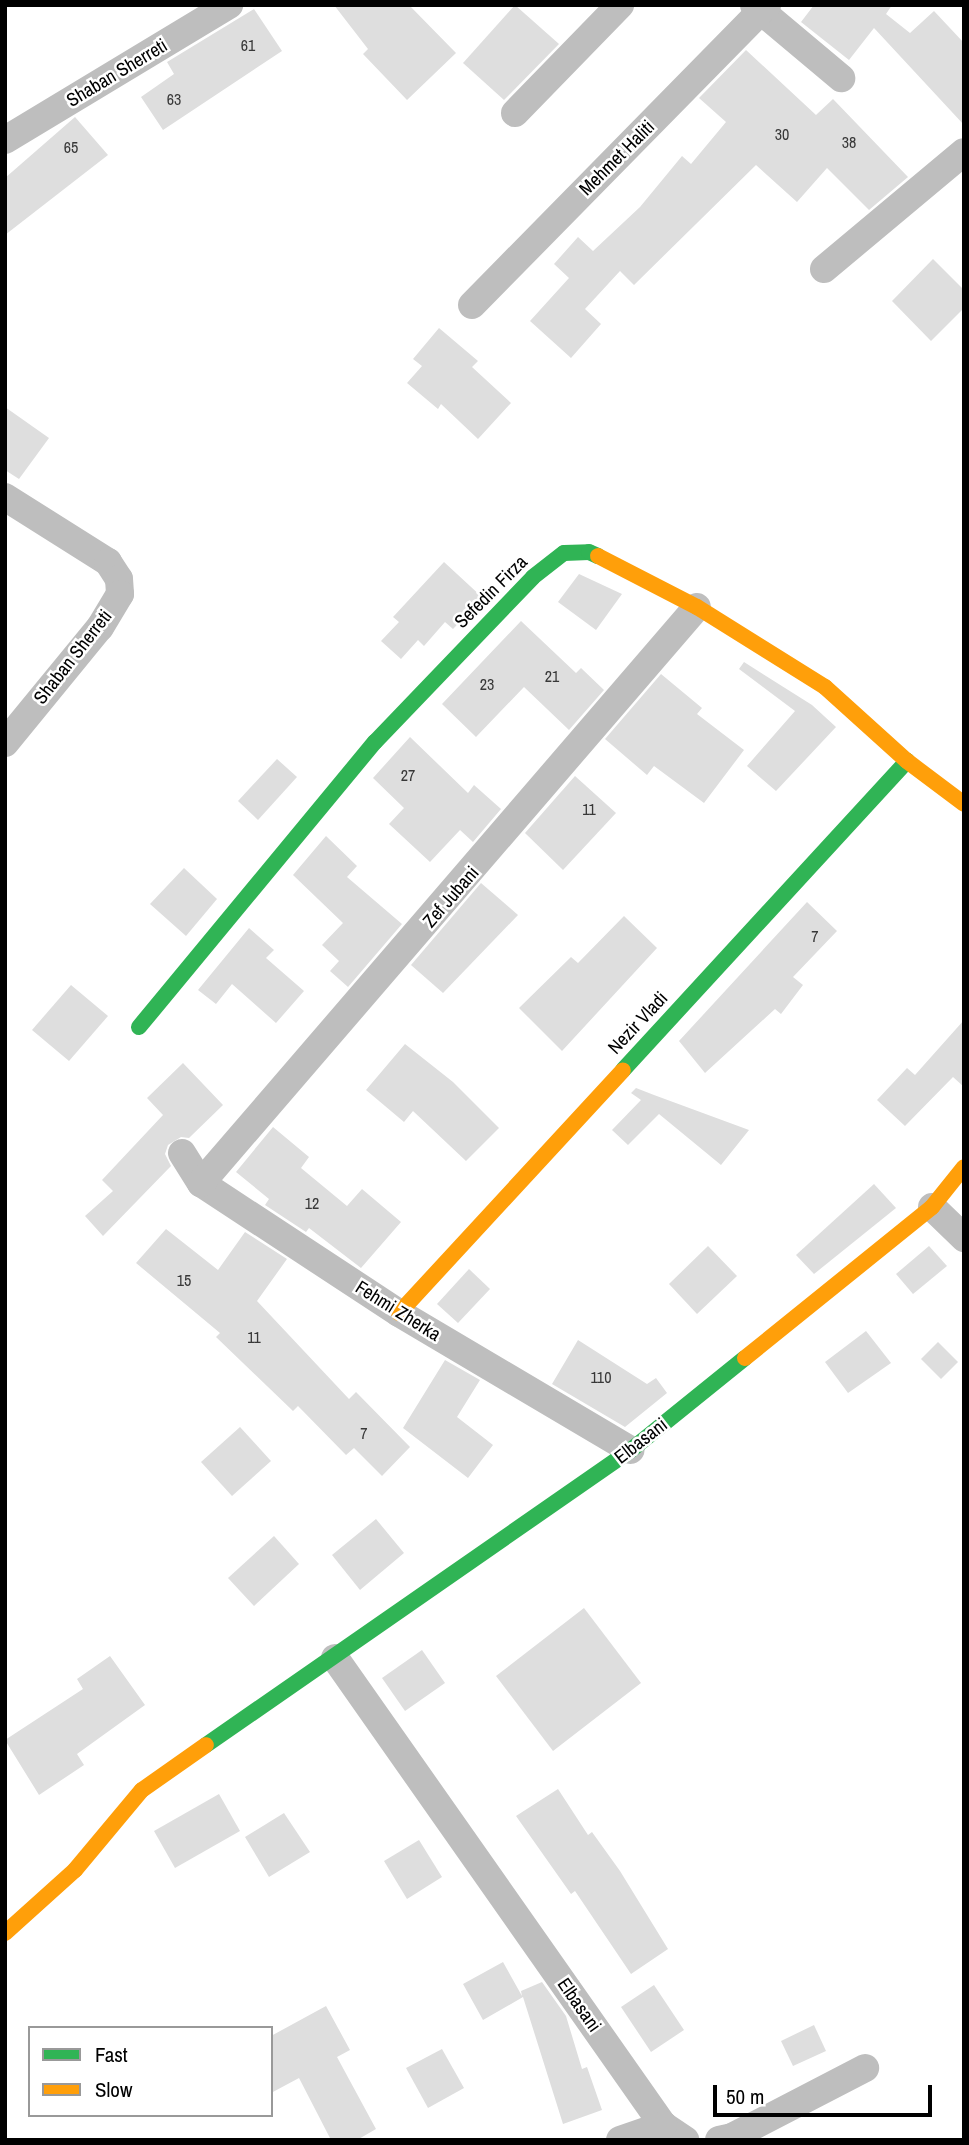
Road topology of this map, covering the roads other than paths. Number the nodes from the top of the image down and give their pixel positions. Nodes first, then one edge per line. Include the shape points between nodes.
1 (229, 5) edge
2 (620, 5) edge
3 (761, 7) edge
4 (841, 78) dead end
5 (515, 113) dead end
6 (5, 141) edge
7 (964, 152) edge
8 (824, 269) dead end
9 (472, 305) dead end
10 (5, 497) edge
11 (697, 607) junction
12 (5, 743) edge
13 (907, 761) junction
14 (964, 804) edge
15 (139, 1027) dead end
16 (182, 1153) dead end
17 (964, 1167) edge
18 (201, 1183) junction
19 (932, 1207) junction
20 (964, 1238) edge
21 (399, 1313) junction
22 (631, 1450) junction
23 (335, 1657) junction
24 (5, 1933) edge
25 (865, 2068) dead end
26 (674, 2133) edge
27 (620, 2140) edge
28 (719, 2140) edge

1 - 6 street, Shaban Sherreti
2 - 5 street
3 - 4 street
3 - 9 street, Mehmet Haliti
7 - 8 street
10 - 12 street, Shaban Sherreti via 108,562 119,579 120,594 100,627
11 - 13 street, Sefedin Firza via 825,687
11 - 15 street, Sefedin Firza via 589,552 564,553 533,577 375,741
11 - 18 street, Zef Jubani
13 - 14 street, Sefedin Firza
13 - 21 street, Nezir Vladi
16 - 18 street, Fehmi Zherka
17 - 19 street, Elbasani
18 - 21 street, Fehmi Zherka
19 - 20 street
19 - 22 street, Elbasani
21 - 22 street, Fehmi Zherka
22 - 23 street, Elbasani
23 - 24 street, Elbasani via 142,1790 75,1870
23 - 26 street, Elbasani
25 - 28 street
26 - 27 street

